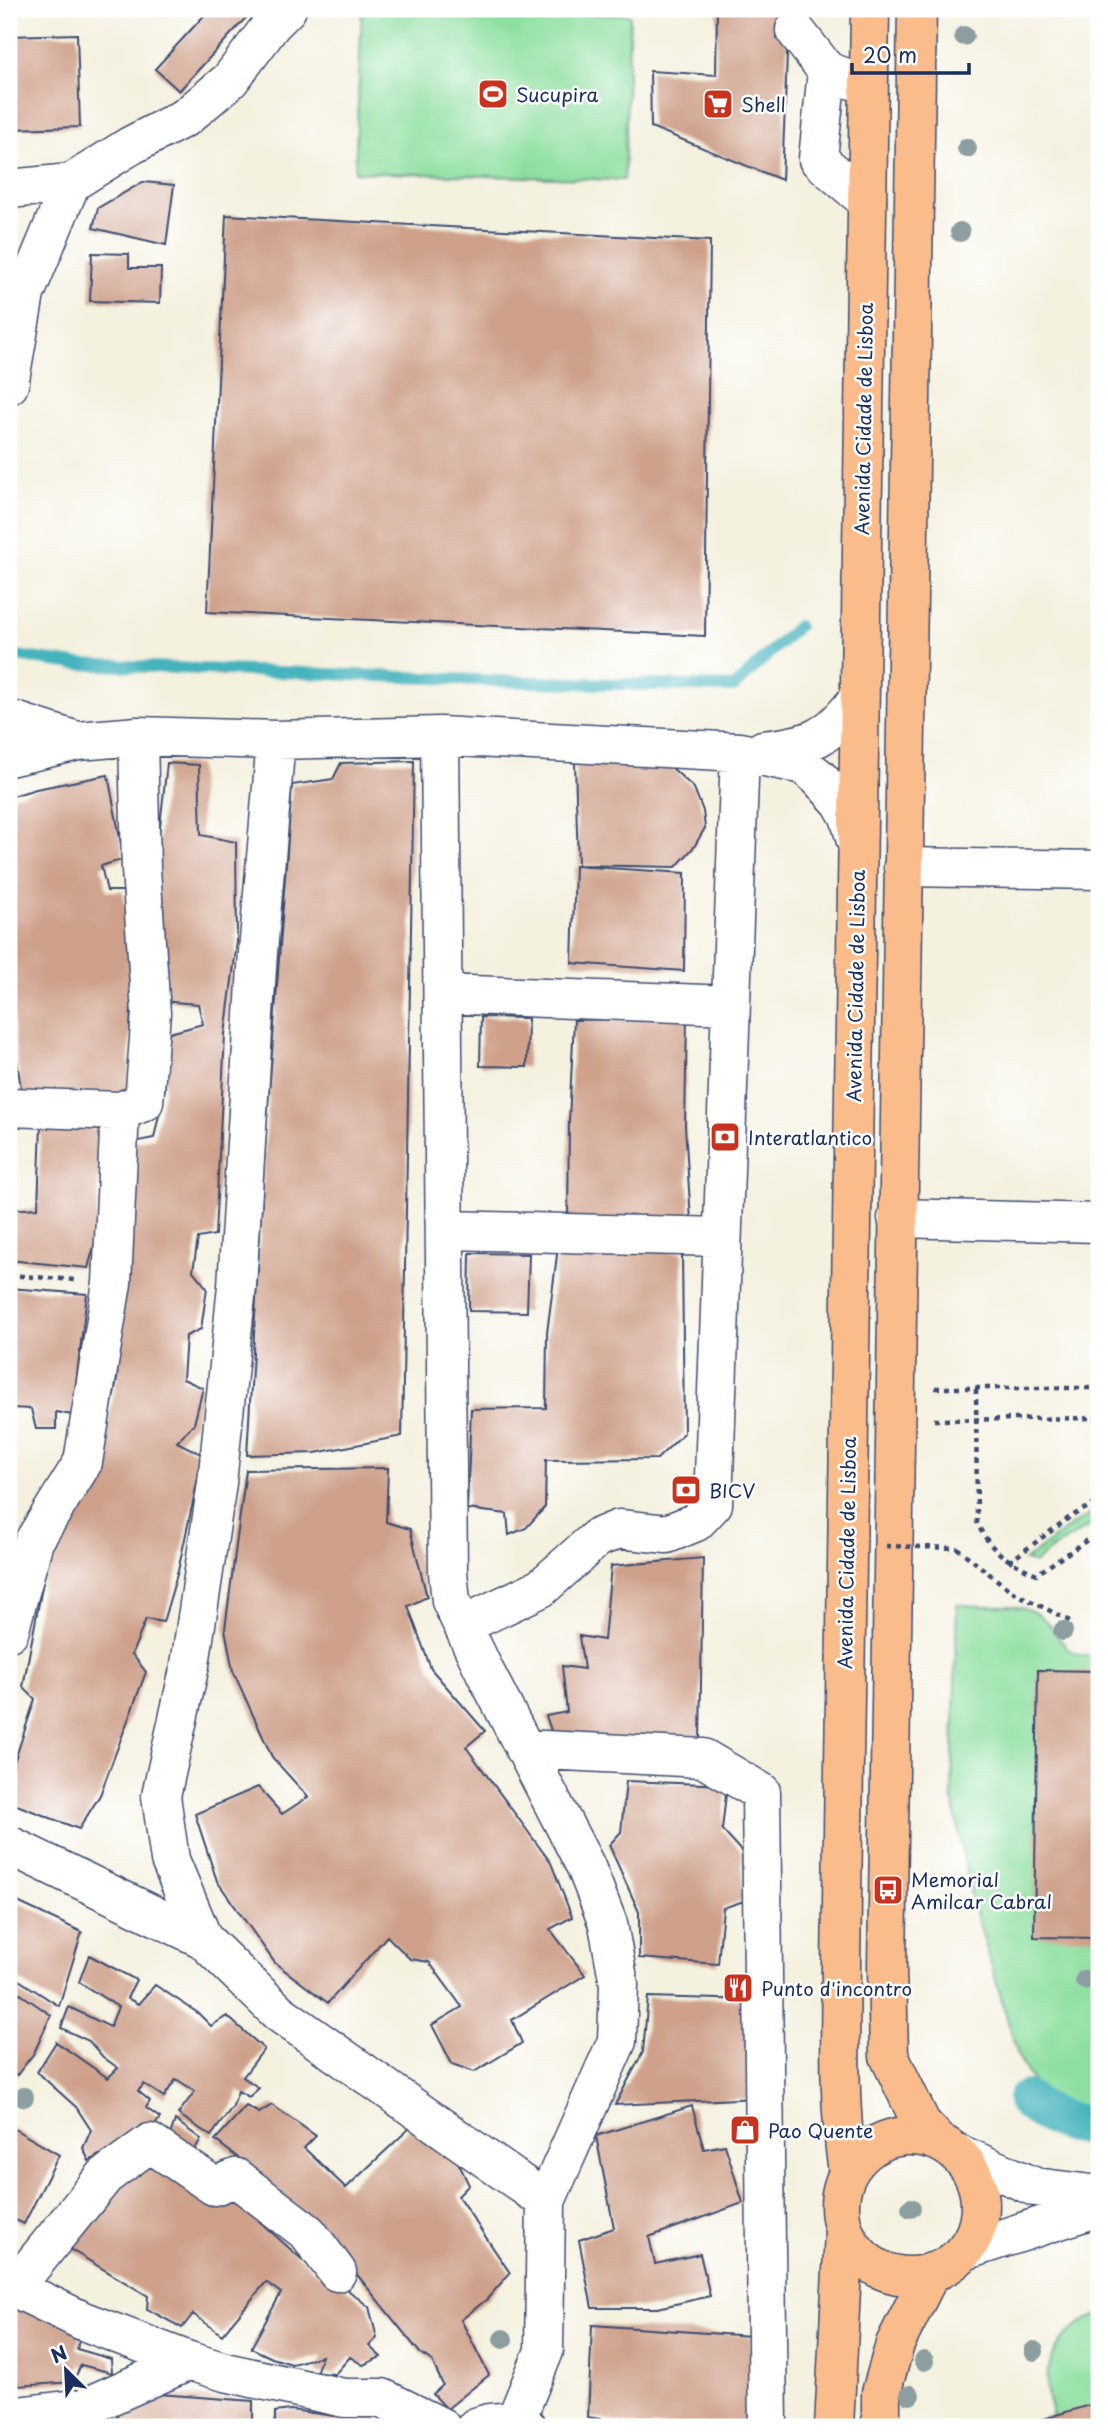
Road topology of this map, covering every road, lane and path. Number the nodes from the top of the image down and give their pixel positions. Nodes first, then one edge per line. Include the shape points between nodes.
1 (287, 9) edge
2 (870, 9) edge
3 (917, 9) edge
4 (795, 30) dead end
5 (827, 71) junction
6 (870, 86) junction
7 (71, 183) junction
8 (9, 189) edge
9 (867, 201) junction
10 (17, 286) edge
11 (9, 385) edge
12 (858, 699) junction
13 (9, 719) edge
14 (138, 736) junction
15 (440, 736) junction
16 (276, 740) junction
17 (78, 741) junction
18 (740, 752) junction
19 (9, 757) edge
20 (857, 845) junction
21 (903, 867) junction
22 (1099, 870) edge
23 (443, 994) junction
24 (731, 1004) junction
25 (9, 1107) edge
26 (120, 1111) junction
27 (897, 1218) junction
28 (1099, 1223) edge
29 (446, 1230) junction
30 (722, 1237) junction
31 (9, 1275) edge
32 (112, 1283) junction
33 (1099, 1388) edge
34 (976, 1389) junction
35 (895, 1404) junction
36 (1099, 1418) edge
37 (976, 1420) junction
38 (1099, 1501) edge
39 (1099, 1532) edge
40 (886, 1546) dead end
41 (1009, 1562) junction
42 (1072, 1622) dead end
43 (463, 1625) junction
44 (9, 1632) edge
45 (524, 1749) junction
46 (9, 1844) edge
47 (203, 1939) junction
48 (948, 2148) junction
49 (848, 2173) junction
50 (1099, 2194) edge
51 (547, 2201) junction
52 (1099, 2207) edge
53 (844, 2231) junction
54 (964, 2251) junction
55 (337, 2272) dead end
56 (931, 2272) junction
57 (11, 2286) edge
58 (190, 2361) junction
59 (9, 2417) edge
60 (521, 2425) edge
61 (441, 2427) edge
62 (476, 2427) edge
63 (768, 2427) edge
64 (834, 2427) edge
65 (881, 2427) edge

1 - 7 street via 229,80 186,117
2 - 6 main road, Avenida Cidade de Lisboa
3 - 21 main road
4 - 5 street
5 - 6 street
5 - 9 street via 818,159
6 - 9 main road, Avenida Cidade de Lisboa
7 - 8 street
7 - 10 street
9 - 12 main road, Avenida Cidade de Lisboa
10 - 11 street
12 - 18 street via 842,720 813,741
12 - 20 main road, Avenida Cidade de Lisboa
13 - 17 street
14 - 16 street
14 - 17 street
14 - 26 street via 151,1013 144,1102
15 - 16 street
15 - 18 street
15 - 23 street
16 - 47 street via 237,1286 217,1483 190,1665 161,1796 170,1860
17 - 19 street
18 - 20 street via 803,765 841,802
18 - 24 street
20 - 49 main road, Avenida Cidade de Lisboa via 841,1967 842,2116
21 - 22 street
21 - 27 main road
23 - 24 street
23 - 29 street
24 - 30 street
25 - 26 street
26 - 32 street
27 - 28 street
27 - 35 main road
29 - 30 street
29 - 43 street via 448,1572 452,1601
30 - 43 street via 713,1504 696,1522 667,1534 619,1529 597,1538 541,1588
31 - 32 path
32 - 44 street via 83,1461 34,1541
33 - 34 path
34 - 35 path
34 - 37 path
35 - 37 path
35 - 48 main road via 889,2056 921,2123
36 - 37 path
37 - 41 path via 977,1522 991,1548
38 - 41 path
39 - 41 path via 1037,1574
40 - 42 path, bridge via 957,1548 1012,1591
43 - 45 street
45 - 51 street via 586,1867 608,1924 619,1984 617,2041
45 - 63 street via 703,1758 761,1792
46 - 47 street
47 - 51 street via 279,2012
48 - 49 main road via 919,2137 898,2137 861,2156
48 - 50 street via 1035,2187
48 - 54 main road via 971,2170 978,2190 980,2211
49 - 53 main road via 840,2202
51 - 60 street via 544,2351
52 - 54 street
53 - 56 main road via 855,2250 889,2273
53 - 64 main road
54 - 56 main road
55 - 57 street via 308,2233 236,2178 214,2186 150,2143 104,2176
56 - 65 main road via 895,2344 881,2393
57 - 58 street via 83,2320
58 - 59 street via 83,2408
58 - 61 street via 345,2398 382,2398
60 - 62 street via 496,2421

